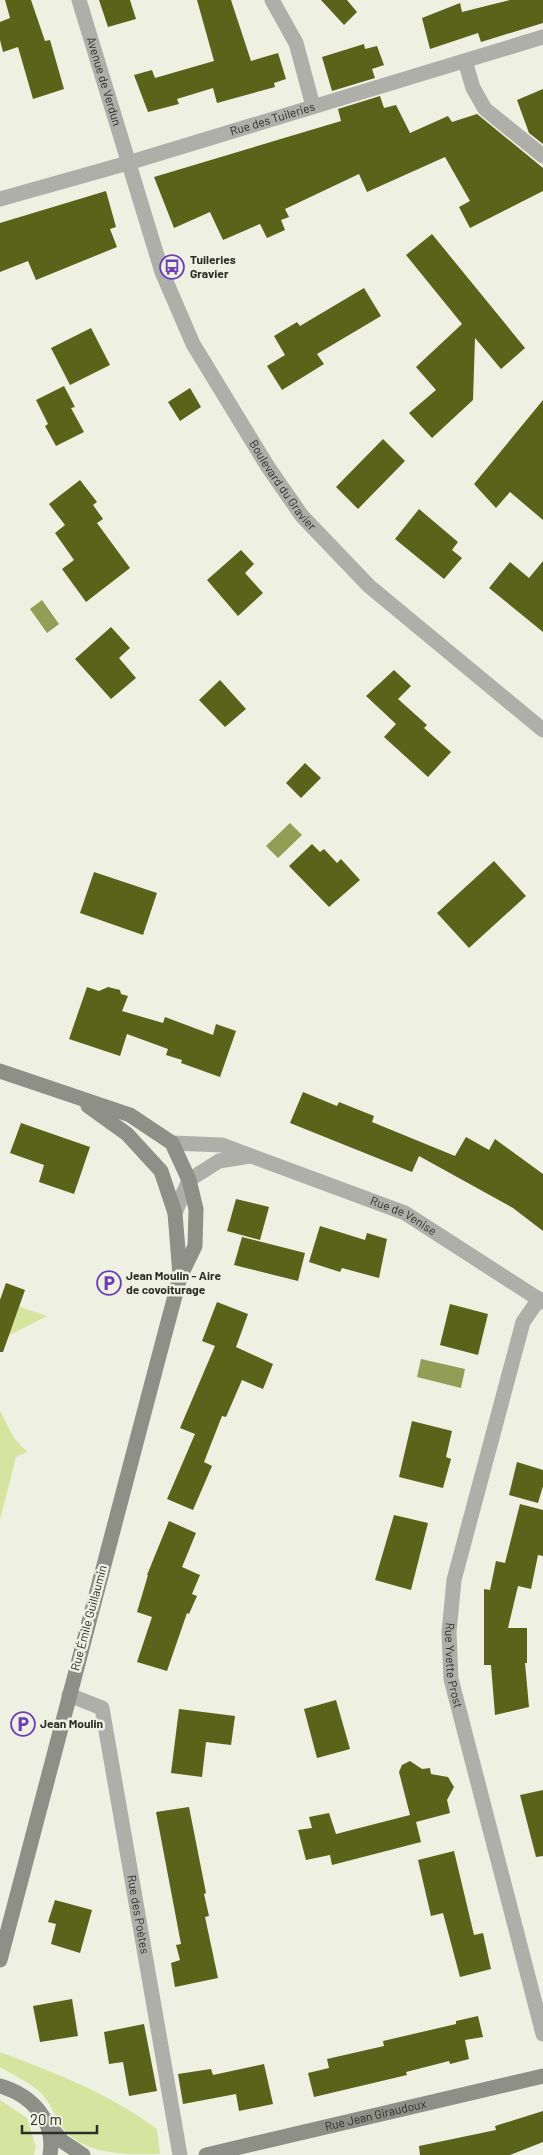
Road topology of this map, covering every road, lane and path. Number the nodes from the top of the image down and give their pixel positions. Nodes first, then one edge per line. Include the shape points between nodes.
1 (79, 0) edge
2 (272, 0) edge
3 (543, 37) edge
4 (465, 61) junction
5 (313, 106) junction
6 (543, 156) edge
7 (128, 163) junction
8 (0, 199) edge
9 (543, 730) edge
10 (0, 1071) edge
11 (74, 1096) junction
12 (172, 1142) junction
13 (251, 1156) junction
14 (189, 1180) junction
15 (175, 1214) junction
16 (180, 1277) junction
17 (541, 1300) edge
18 (69, 1695) junction
19 (0, 1960) edge
20 (543, 2034) edge
21 (543, 2076) edge
22 (0, 2086) edge
23 (47, 2124) junction
24 (50, 2155) edge
25 (83, 2155) edge
26 (180, 2155) edge
27 (206, 2155) edge

1 - 7 street, Avenue de Verdun
2 - 5 street via 296,43
3 - 4 street, Rue des Tuileries
4 - 5 street, Rue des Tuileries
4 - 6 street via 473,88 485,109
5 - 7 street, Rue des Tuileries
7 - 8 street, Rue des Tuileries
7 - 9 street, Boulevard du Gravier via 162,272 193,344 302,516 369,586
10 - 11 main road, Rue de Venise
11 - 12 main road, Rue de Venise via 130,1115
11 - 15 main road, Rue Émile Guillaumin via 128,1134 161,1171
12 - 13 street, Rue de Venise via 222,1145
12 - 14 main road
13 - 14 street, Rue de Venise via 219,1161
13 - 17 street, Rue de Venise via 405,1213
14 - 15 street
14 - 16 main road, Rue Émile Guillaumin via 196,1209 195,1246
15 - 16 main road, Rue Émile Guillaumin
16 - 18 main road, Rue Émile Guillaumin
17 - 20 street, Rue Yvette Prost via 523,1322 454,1580 449,1632 451,1679
18 - 19 main road, Rue Émile Guillaumin
18 - 26 street, Rue des Poètes via 102,1708
21 - 27 main road, Rue Jean Giraudoux
22 - 23 main road via 17,2090 35,2104
23 - 24 main road
23 - 25 main road via 62,2141

